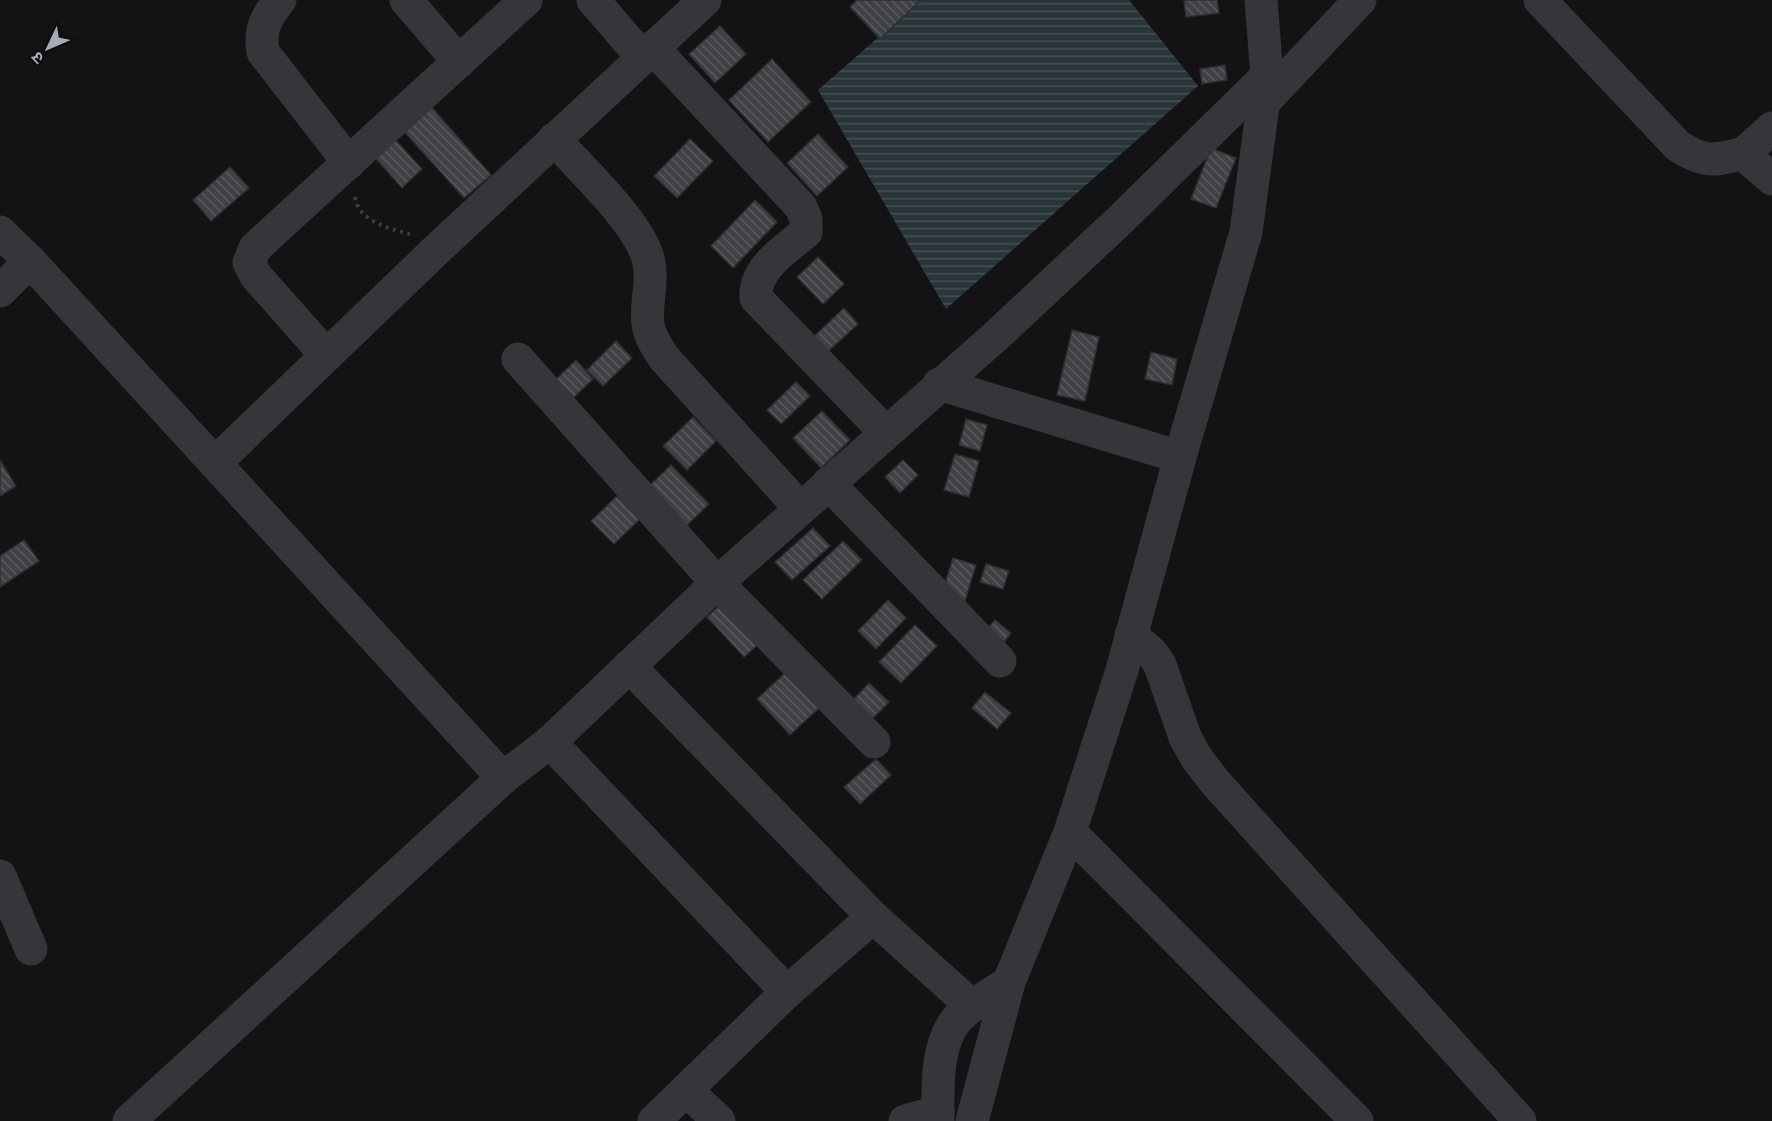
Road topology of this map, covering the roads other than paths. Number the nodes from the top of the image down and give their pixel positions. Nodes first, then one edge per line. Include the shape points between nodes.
1 (280, 0) edge
2 (406, 0) edge
3 (526, 0) edge
4 (593, 0) edge
5 (705, 0) edge
6 (1261, 0) edge
7 (1360, 0) edge
8 (1540, 0) edge
9 (647, 52) junction
10 (459, 62) junction
11 (1266, 89) junction
12 (1772, 128) edge
13 (554, 140) junction
14 (1743, 154) junction
15 (350, 163) junction
16 (1772, 178) edge
17 (0, 232) edge
18 (30, 261) junction
19 (0, 291) edge
20 (326, 355) junction
21 (518, 359) dead end
22 (939, 384) junction
23 (886, 434) junction
24 (1180, 457) junction
25 (215, 462) junction
26 (828, 483) junction
27 (800, 508) junction
28 (717, 583) junction
29 (1131, 635) junction
30 (1000, 661) dead end
31 (629, 666) junction
32 (550, 742) junction
33 (874, 742) dead end
34 (503, 778) junction
35 (1070, 832) junction
36 (0, 876) edge
37 (873, 917) junction
38 (31, 949) dead end
39 (1009, 982) junction
40 (787, 992) junction
41 (972, 1006) junction
42 (686, 1090) junction
43 (938, 1116) edge
44 (129, 1121) edge
45 (654, 1121) edge
46 (719, 1121) edge
47 (905, 1121) edge
48 (972, 1121) edge
49 (1357, 1121) edge
50 (1520, 1121) edge

1 - 15 street via 262,27 263,52
2 - 10 street
3 - 10 street
4 - 9 street
5 - 9 street
6 - 11 street
7 - 11 street
8 - 14 street via 1678,146 1695,157 1709,160
9 - 13 street
9 - 23 street via 801,207 806,232 765,268 755,286 756,298
10 - 15 street
11 - 22 street
11 - 24 street via 1246,232
12 - 14 street
13 - 20 street
13 - 27 street via 628,221 647,255 651,282 648,324 664,358
14 - 16 street
15 - 20 street via 255,248 249,263
17 - 18 street
18 - 19 street
18 - 25 street
20 - 25 street
21 - 28 street
22 - 23 street
22 - 24 street
23 - 26 street
24 - 29 street
25 - 34 street
26 - 27 street
26 - 30 street
27 - 28 street
28 - 31 street
28 - 33 street
29 - 35 street
29 - 50 street via 1152,652 1160,665 1185,737 1215,782
31 - 32 street
31 - 37 street
32 - 34 street
32 - 40 street
34 - 44 street
35 - 39 street
35 - 49 street
36 - 38 street
37 - 40 street
37 - 41 street
39 - 41 street
39 - 48 street
40 - 42 street
41 - 43 street via 958,1018 945,1043
42 - 45 street
42 - 46 street
43 - 47 street

